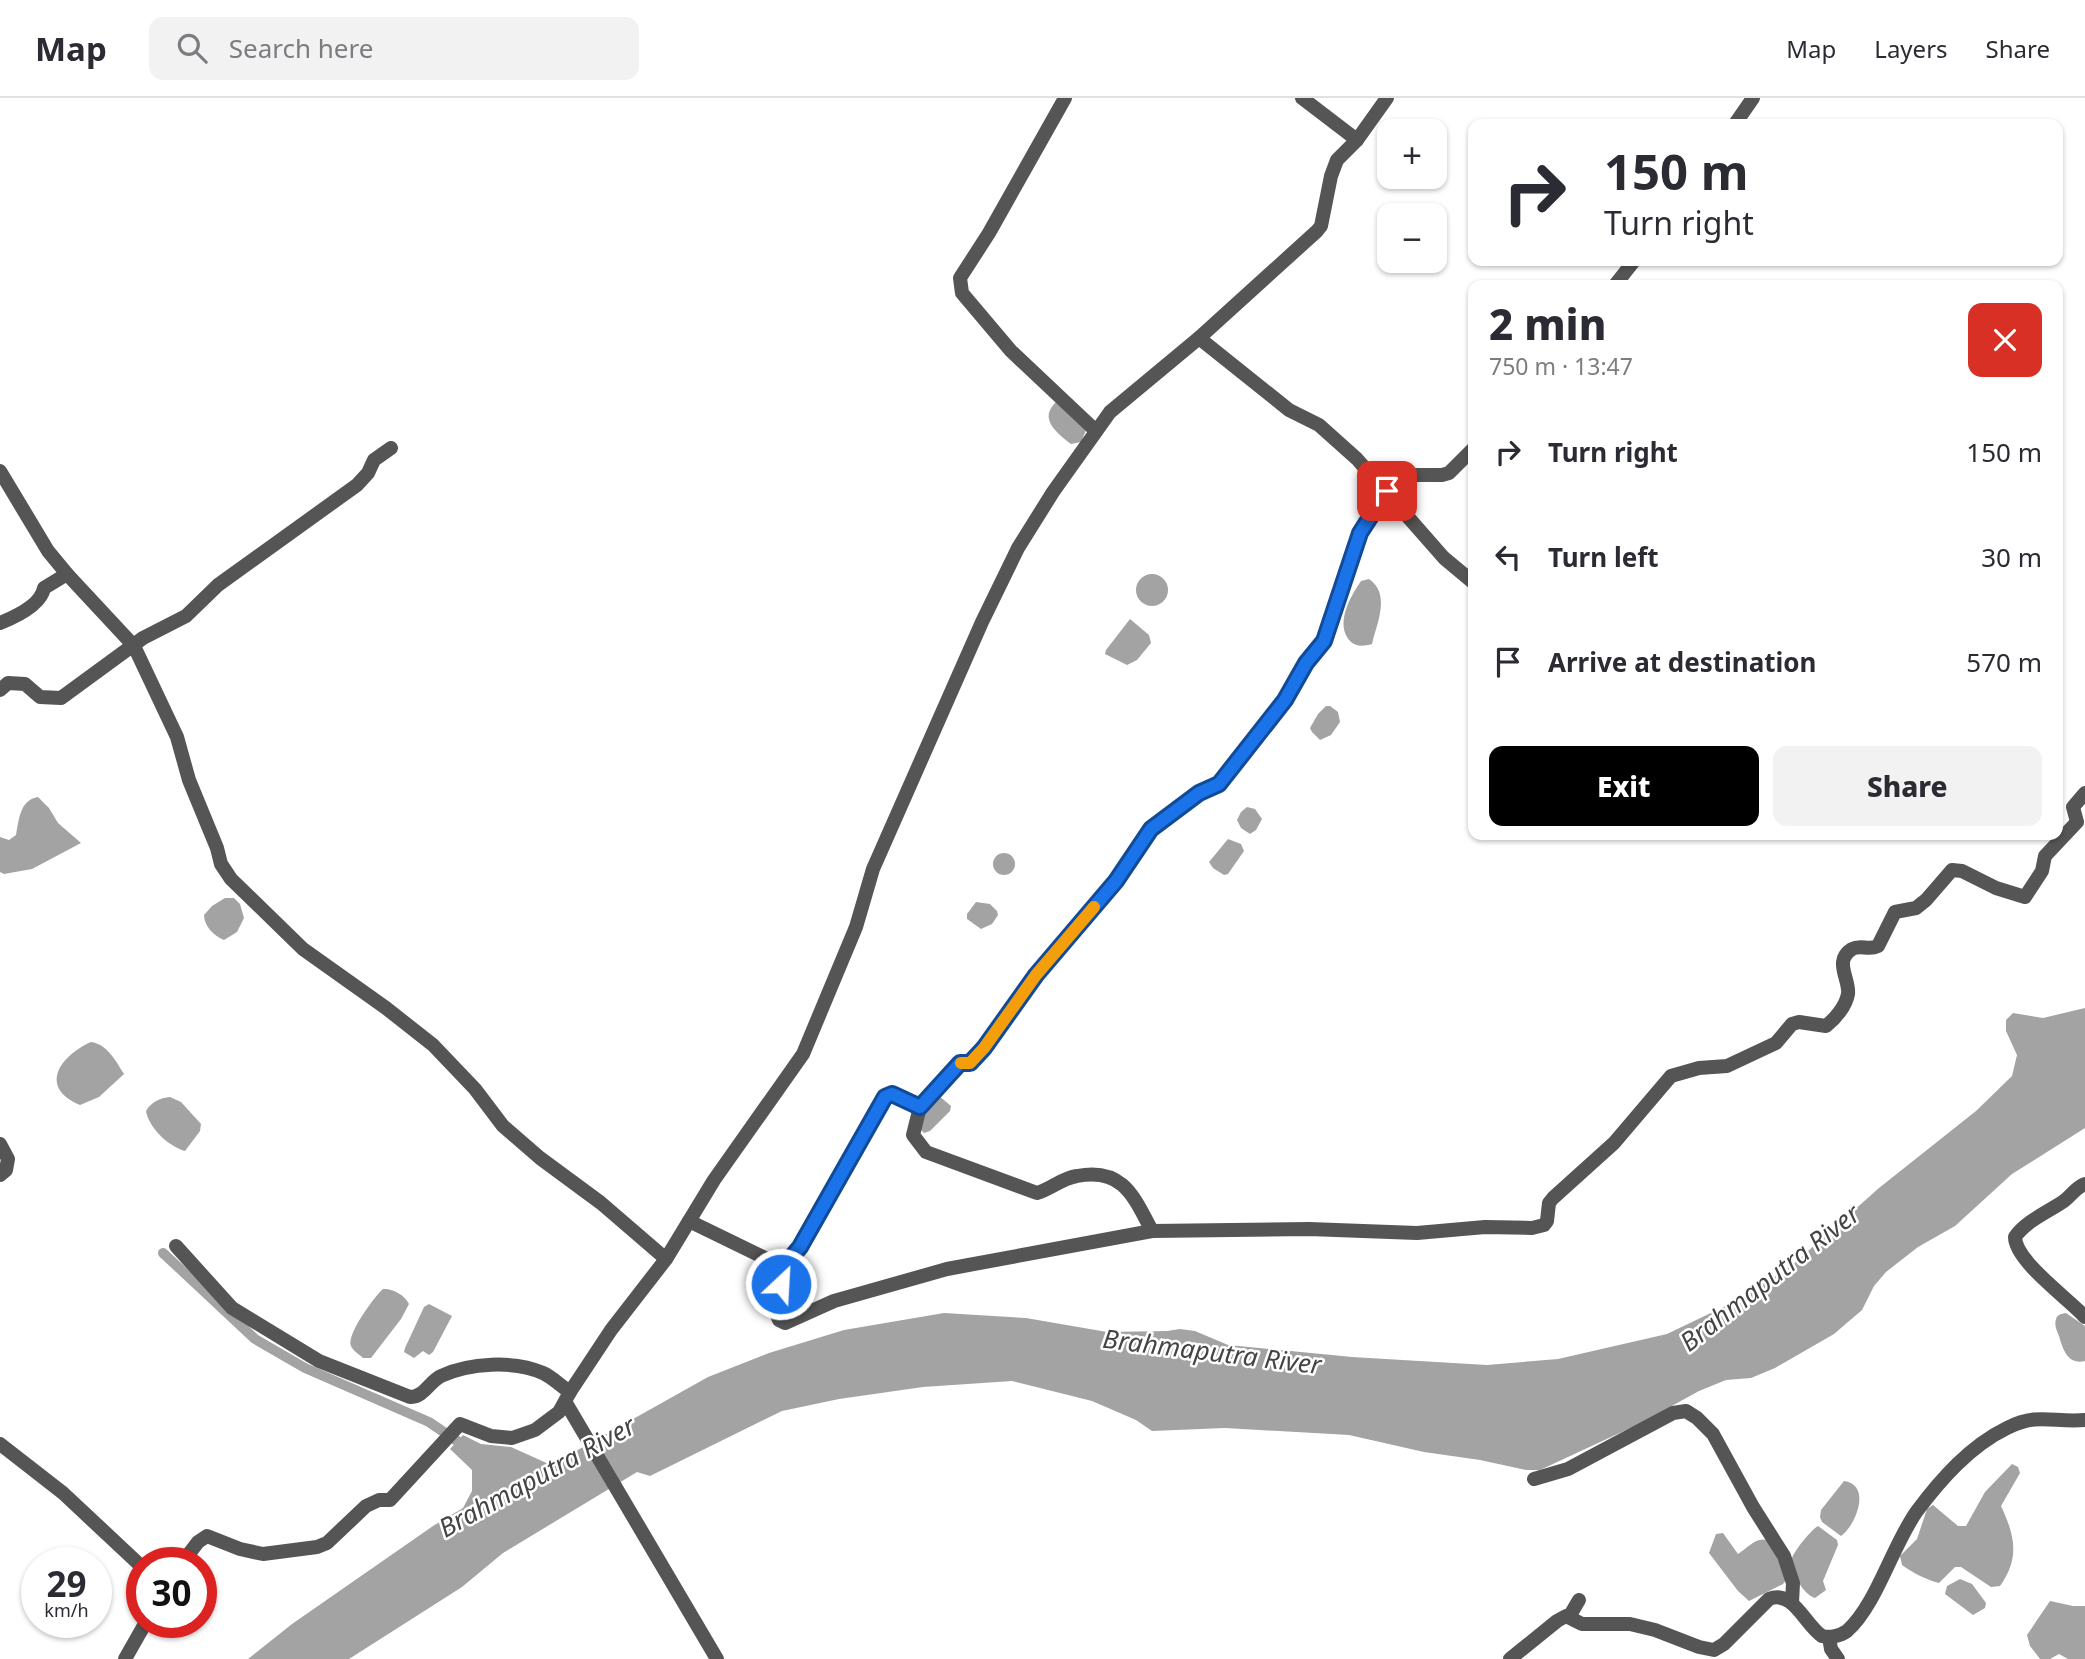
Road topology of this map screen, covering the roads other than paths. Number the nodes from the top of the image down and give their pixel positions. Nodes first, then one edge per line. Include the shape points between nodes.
1 (1065, 98) edge
2 (1303, 98) edge
3 (1387, 98) edge
4 (1753, 98) edge
5 (1738, 119) edge
6 (1357, 140) junction
7 (1630, 266) edge
8 (1619, 280) edge
9 (1199, 338) junction
10 (1096, 431) junction
11 (391, 447) dead end
12 (1468, 454) edge
13 (0, 471) edge
14 (1387, 491) junction
15 (67, 574) junction
16 (1468, 578) edge
17 (0, 623) edge
18 (134, 646) junction
19 (0, 690) edge
20 (2085, 793) edge
21 (2063, 837) edge
22 (2060, 840) edge
23 (920, 1107) junction
24 (0, 1144) edge
25 (0, 1175) edge
26 (2085, 1184) edge
27 (689, 1221) junction
28 (1152, 1231) junction
29 (176, 1247) dead end
30 (666, 1259) junction
31 (785, 1265) junction
32 (2085, 1317) edge
33 (568, 1397) junction
34 (2085, 1420) edge
35 (0, 1444) edge
36 (1534, 1479) dead end
37 (194, 1547) edge
38 (126, 1552) edge
39 (1579, 1600) dead end
40 (1792, 1603) junction
41 (1569, 1617) junction
42 (1829, 1637) junction
43 (137, 1638) edge
44 (125, 1659) edge
45 (718, 1659) edge
46 (1510, 1659) edge
47 (1838, 1659) edge

1 - 10 street via 960,278 962,293 1011,351
2 - 6 street
3 - 6 street
4 - 5 street
6 - 9 street via 1337,160 1321,226
7 - 8 street
9 - 10 street via 1110,412
9 - 14 street via 1289,410 1319,425
10 - 27 street via 1018,548 982,622 873,869 856,927 803,1054
11 - 18 street via 374,460 357,485 218,585 186,616
12 - 14 street via 1450,472 1415,475
13 - 15 street
14 - 16 street via 1444,558
14 - 23 street via 1360,533 1324,641 1240,760 1219,784 1199,793 1151,829 1116,881 1036,975 984,1048 970,1063 953,1069
15 - 17 street via 48,584 32,604
15 - 18 street
18 - 19 street via 61,698 40,697 25,684 8,683
18 - 30 street via 177,737 189,780 231,879 303,949 433,1045 503,1126
20 - 21 street via 2073,807 2077,822
22 - 28 street via 2045,856 2042,871 2025,897 1952,870 1916,908 1895,912 1878,946 1855,947 1843,959 1848,992 1826,1026 1792,1024 1776,1042 1727,1066 1671,1076 1614,1143 1553,1198 1544,1225 1417,1233
23 - 28 street via 913,1135 926,1152 1037,1193 1077,1176 1111,1178 1133,1195
23 - 31 street via 892,1094 885,1097 800,1247
24 - 25 street via 8,1159
26 - 32 street via 2029,1223 2015,1243 2030,1265
27 - 30 street
27 - 31 street
28 - 31 street via 947,1269 834,1301 785,1323 776,1313
29 - 33 street via 232,1308 319,1361 410,1397 419,1395 438,1377 464,1367 511,1366 542,1372
30 - 33 street via 611,1330
33 - 37 street via 542,1426 512,1438 491,1436 460,1424 390,1500 366,1506 327,1543 263,1554 207,1536
33 - 45 street via 609,1479
34 - 42 street via 2035,1418 1999,1433 1965,1458 1916,1513 1862,1611 1845,1632
35 - 38 street via 64,1493
36 - 40 street via 1568,1469 1673,1413 1686,1411 1713,1434 1784,1556 1793,1583
39 - 41 street
40 - 41 street via 1780,1596 1769,1599 1714,1650 1643,1627 1582,1624
40 - 42 street via 1816,1633
41 - 46 street via 1557,1621
42 - 47 street
43 - 44 street

